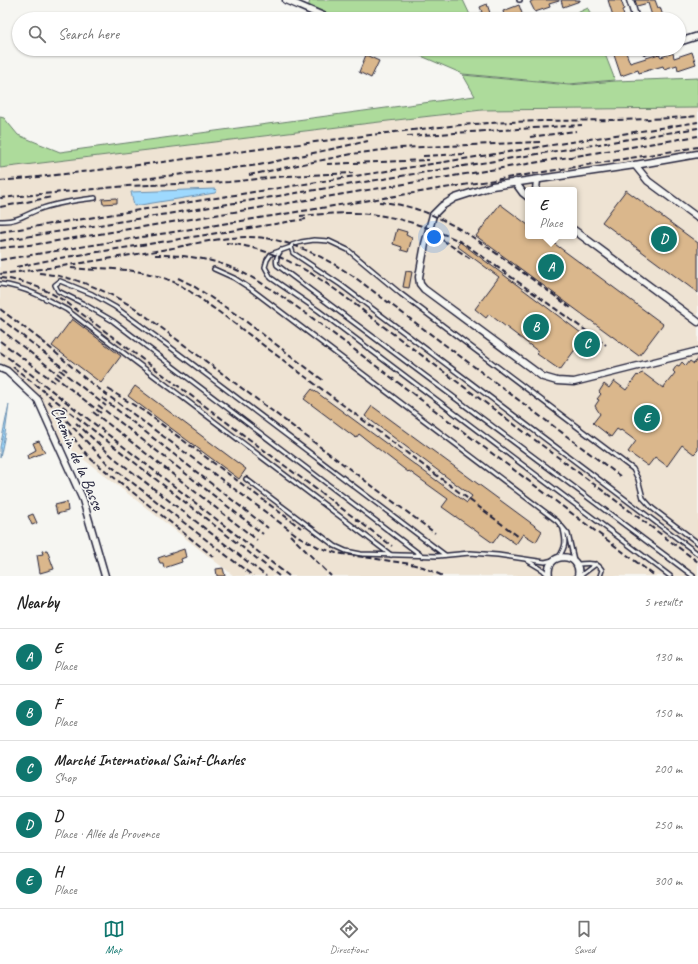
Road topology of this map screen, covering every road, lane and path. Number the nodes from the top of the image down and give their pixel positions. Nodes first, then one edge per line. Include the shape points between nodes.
1 (286, 0) edge
2 (630, 0) edge
3 (314, 12) edge
4 (634, 12) edge
5 (698, 36) edge
6 (686, 40) edge
7 (698, 154) edge
8 (635, 165) junction
9 (537, 180) junction
10 (515, 182) junction
11 (536, 187) edge
12 (525, 195) edge
13 (95, 198) dead end
14 (698, 218) edge
15 (0, 221) edge
16 (577, 232) edge
17 (291, 247) junction
18 (281, 250) junction
19 (214, 269) dead end
20 (0, 284) edge
21 (698, 322) edge
22 (698, 351) edge
23 (0, 368) edge
24 (246, 478) dead end
25 (564, 529) junction
26 (698, 543) edge
27 (698, 554) edge
28 (391, 555) junction
29 (422, 556) junction
30 (445, 556) junction
31 (557, 558) junction
32 (525, 559) junction
33 (576, 563) junction
34 (596, 564) junction
35 (105, 576) edge
36 (549, 576) edge
37 (579, 576) edge
38 (600, 576) edge
39 (670, 576) edge
40 (693, 576) edge

1 - 3 street
2 - 4 street
5 - 6 street
7 - 8 street
8 - 9 street
8 - 14 street via 648,181
9 - 10 street
9 - 11 street
10 - 12 street
10 - 22 street via 492,186 455,198 433,215 419,278 424,289 543,377 557,381 574,382
13 - 15 lane via 41,208 15,221
16 - 21 street
17 - 18 lane
17 - 26 lane via 314,240 329,241 348,250 401,294 633,469 643,498 652,508
17 - 27 lane via 293,253 341,285
18 - 39 lane via 271,254 267,260 265,267 271,278 319,311
18 - 40 lane via 277,256 277,265
19 - 25 lane via 250,289 557,521
20 - 28 lane via 30,291 67,310
23 - 35 street, Chemin de la Basse via 7,371 38,400 83,500
24 - 28 lane via 335,546 361,554
25 - 31 lane via 564,549
25 - 33 lane via 568,534
28 - 29 lane
29 - 30 lane
29 - 30 lane via 113,321 58,290 55,285 60,281 115,307
30 - 32 lane via 470,553
31 - 32 lane via 545,562
31 - 33 street via 568,557
31 - 36 street via 549,567
32 - 36 lane
33 - 34 lane
33 - 37 street
34 - 37 lane
34 - 38 lane via 602,570

